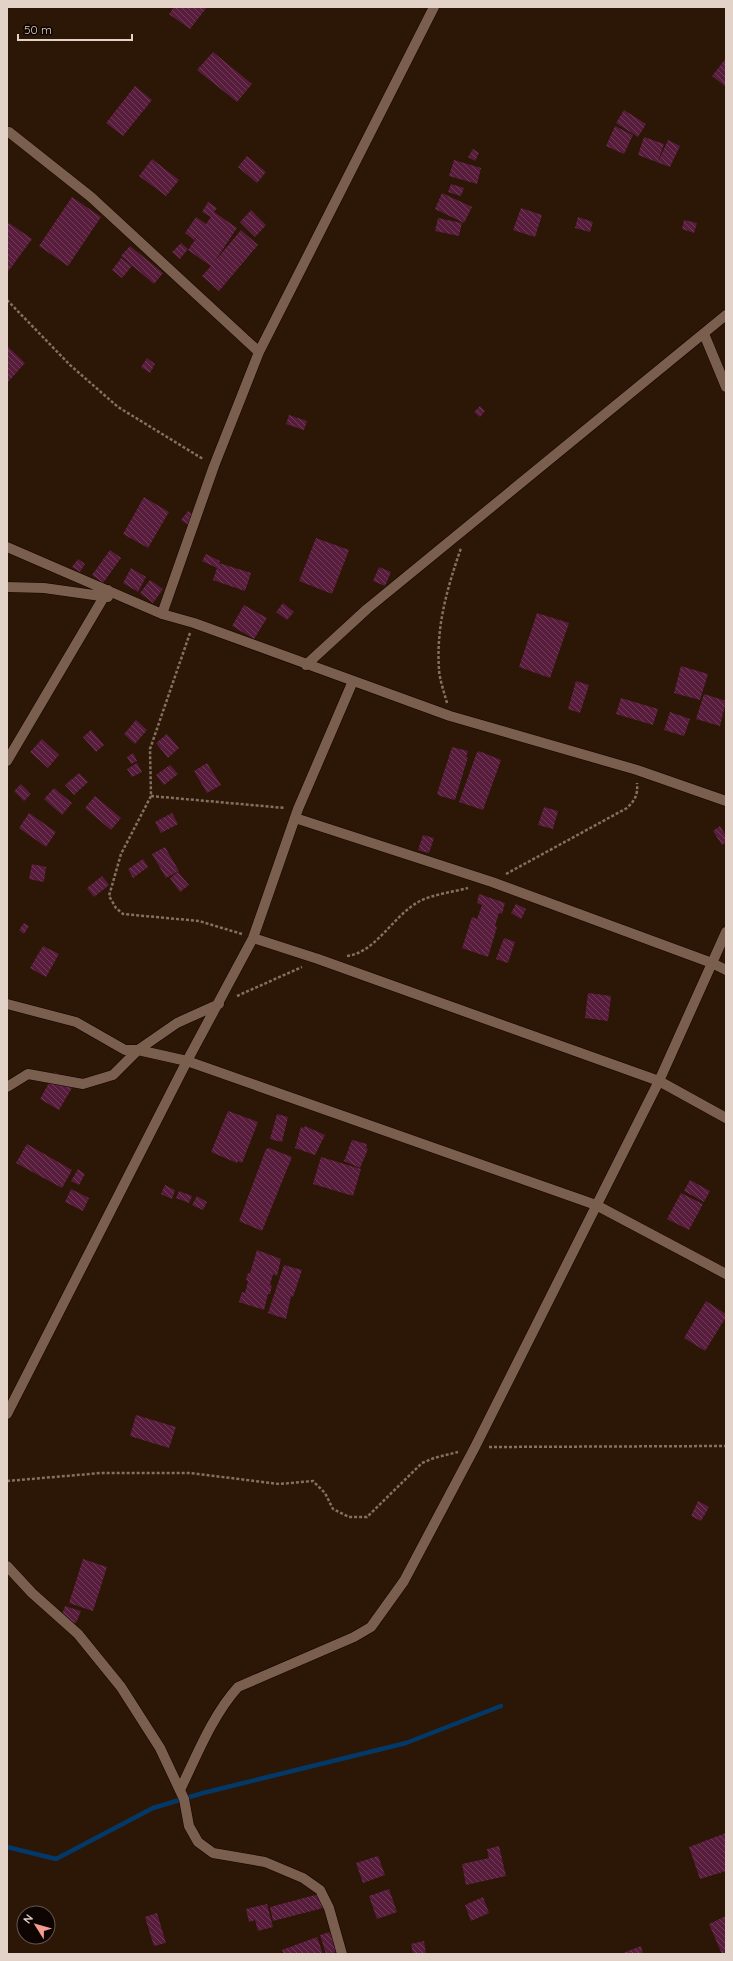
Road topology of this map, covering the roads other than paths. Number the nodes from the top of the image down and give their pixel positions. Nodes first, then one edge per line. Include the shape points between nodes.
1 (434, 7) edge
2 (9, 132) dead end
3 (726, 316) edge
4 (704, 334) junction
5 (259, 352) junction
6 (726, 387) edge
7 (7, 547) edge
8 (7, 587) edge
9 (106, 593) junction
10 (162, 614) junction
11 (306, 664) junction
12 (353, 681) junction
13 (7, 761) edge
14 (726, 801) edge
15 (296, 814) junction
16 (726, 932) edge
17 (252, 938) junction
18 (712, 963) junction
19 (726, 970) edge
20 (7, 1004) edge
21 (219, 1004) junction
22 (138, 1050) junction
23 (187, 1061) junction
24 (659, 1081) junction
25 (7, 1087) edge
26 (726, 1118) edge
27 (596, 1205) junction
28 (726, 1274) edge
29 (7, 1414) edge
30 (7, 1566) edge
31 (180, 1790) junction
32 (342, 1954) edge

1 - 5 street
2 - 5 street via 91,197
3 - 4 street
4 - 6 street
4 - 11 street via 367,610
5 - 10 street via 214,466
7 - 9 street
8 - 9 street
9 - 10 street via 134,600
9 - 13 street
10 - 11 street
11 - 12 street
12 - 14 street via 450,716 637,770
12 - 15 street
15 - 17 street
15 - 18 street via 492,882
16 - 18 street
17 - 21 street
17 - 24 street via 318,959
18 - 19 street
18 - 24 street
20 - 22 street via 76,1022 125,1050
21 - 22 street via 177,1023
21 - 23 street
22 - 23 street
22 - 25 street via 113,1075 83,1084 28,1074
23 - 27 street
23 - 29 street
24 - 26 street
24 - 27 street
27 - 28 street
27 - 31 street via 475,1447 404,1581 371,1627 354,1637 238,1686 209,1731
30 - 31 street via 32,1593 78,1634 121,1687 160,1748
31 - 32 street via 189,1826 198,1842 213,1853 265,1862 303,1878 320,1890 330,1908

